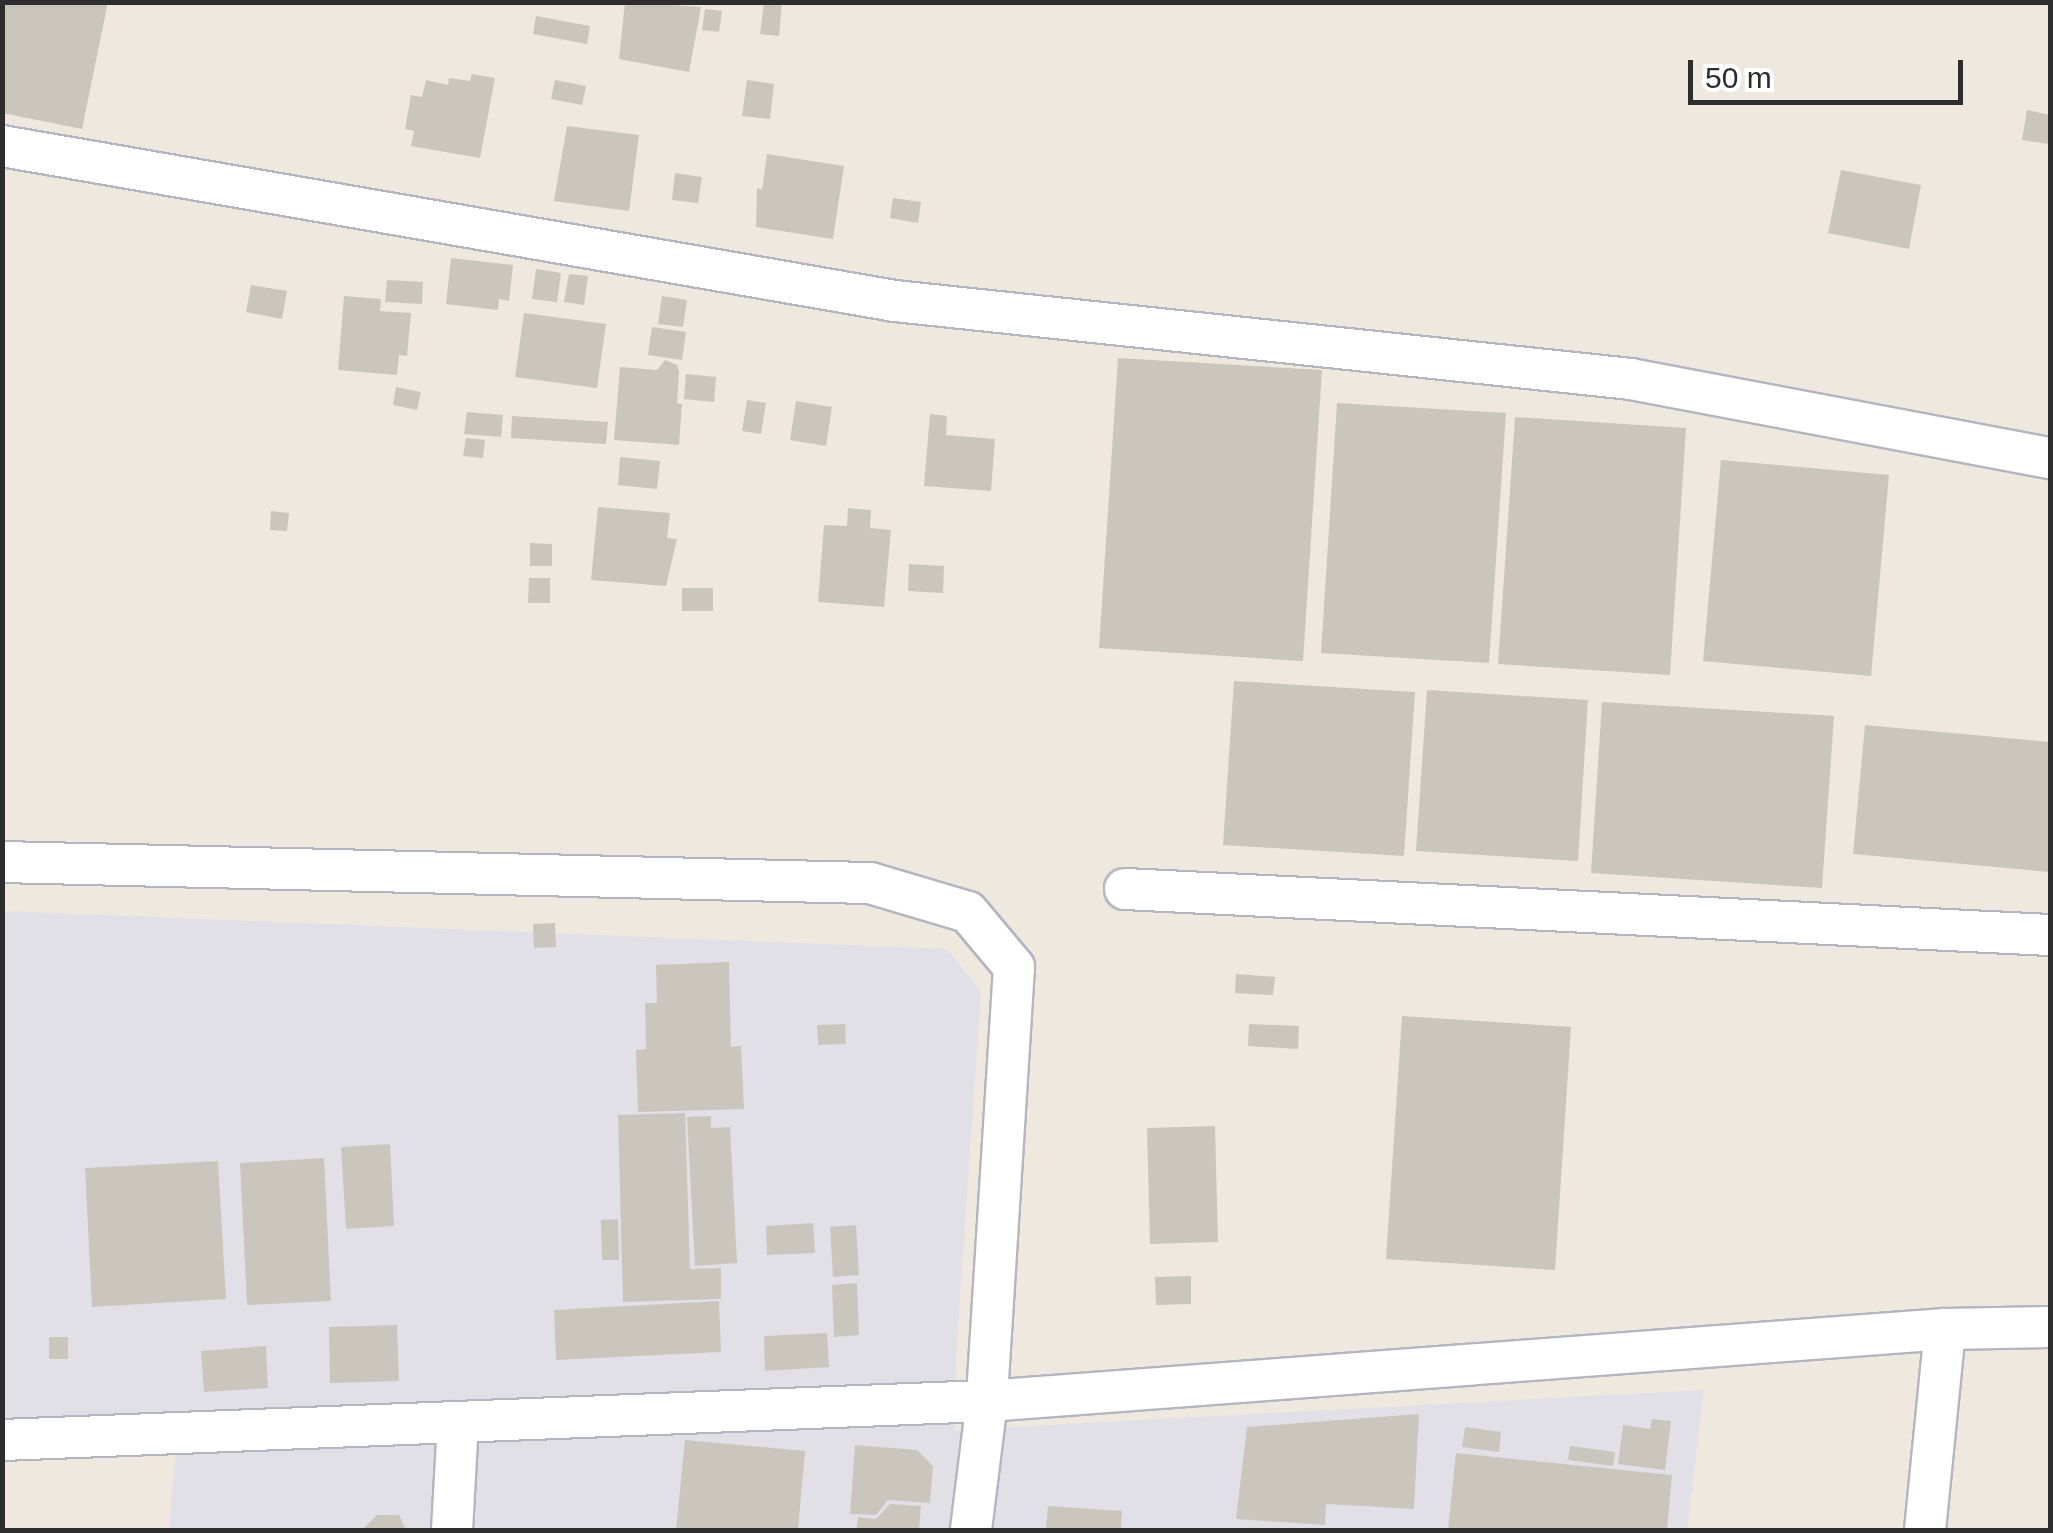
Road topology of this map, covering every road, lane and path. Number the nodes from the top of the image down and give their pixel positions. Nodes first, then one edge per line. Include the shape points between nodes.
1 (2, 146) edge
2 (2050, 458) edge
3 (2, 862) edge
4 (1125, 888) dead end
5 (2050, 935) edge
6 (2050, 1327) edge
7 (1945, 1329) junction
8 (986, 1400) junction
9 (458, 1422) junction
10 (2, 1440) edge
11 (452, 1530) edge
12 (971, 1530) edge
13 (1925, 1530) edge

1 - 2 street via 895,301 1631,380
3 - 8 street via 870,883 968,912 1014,966
4 - 5 street
6 - 7 street
7 - 8 street
7 - 13 street
8 - 9 street
8 - 12 street
9 - 10 street
9 - 11 street

